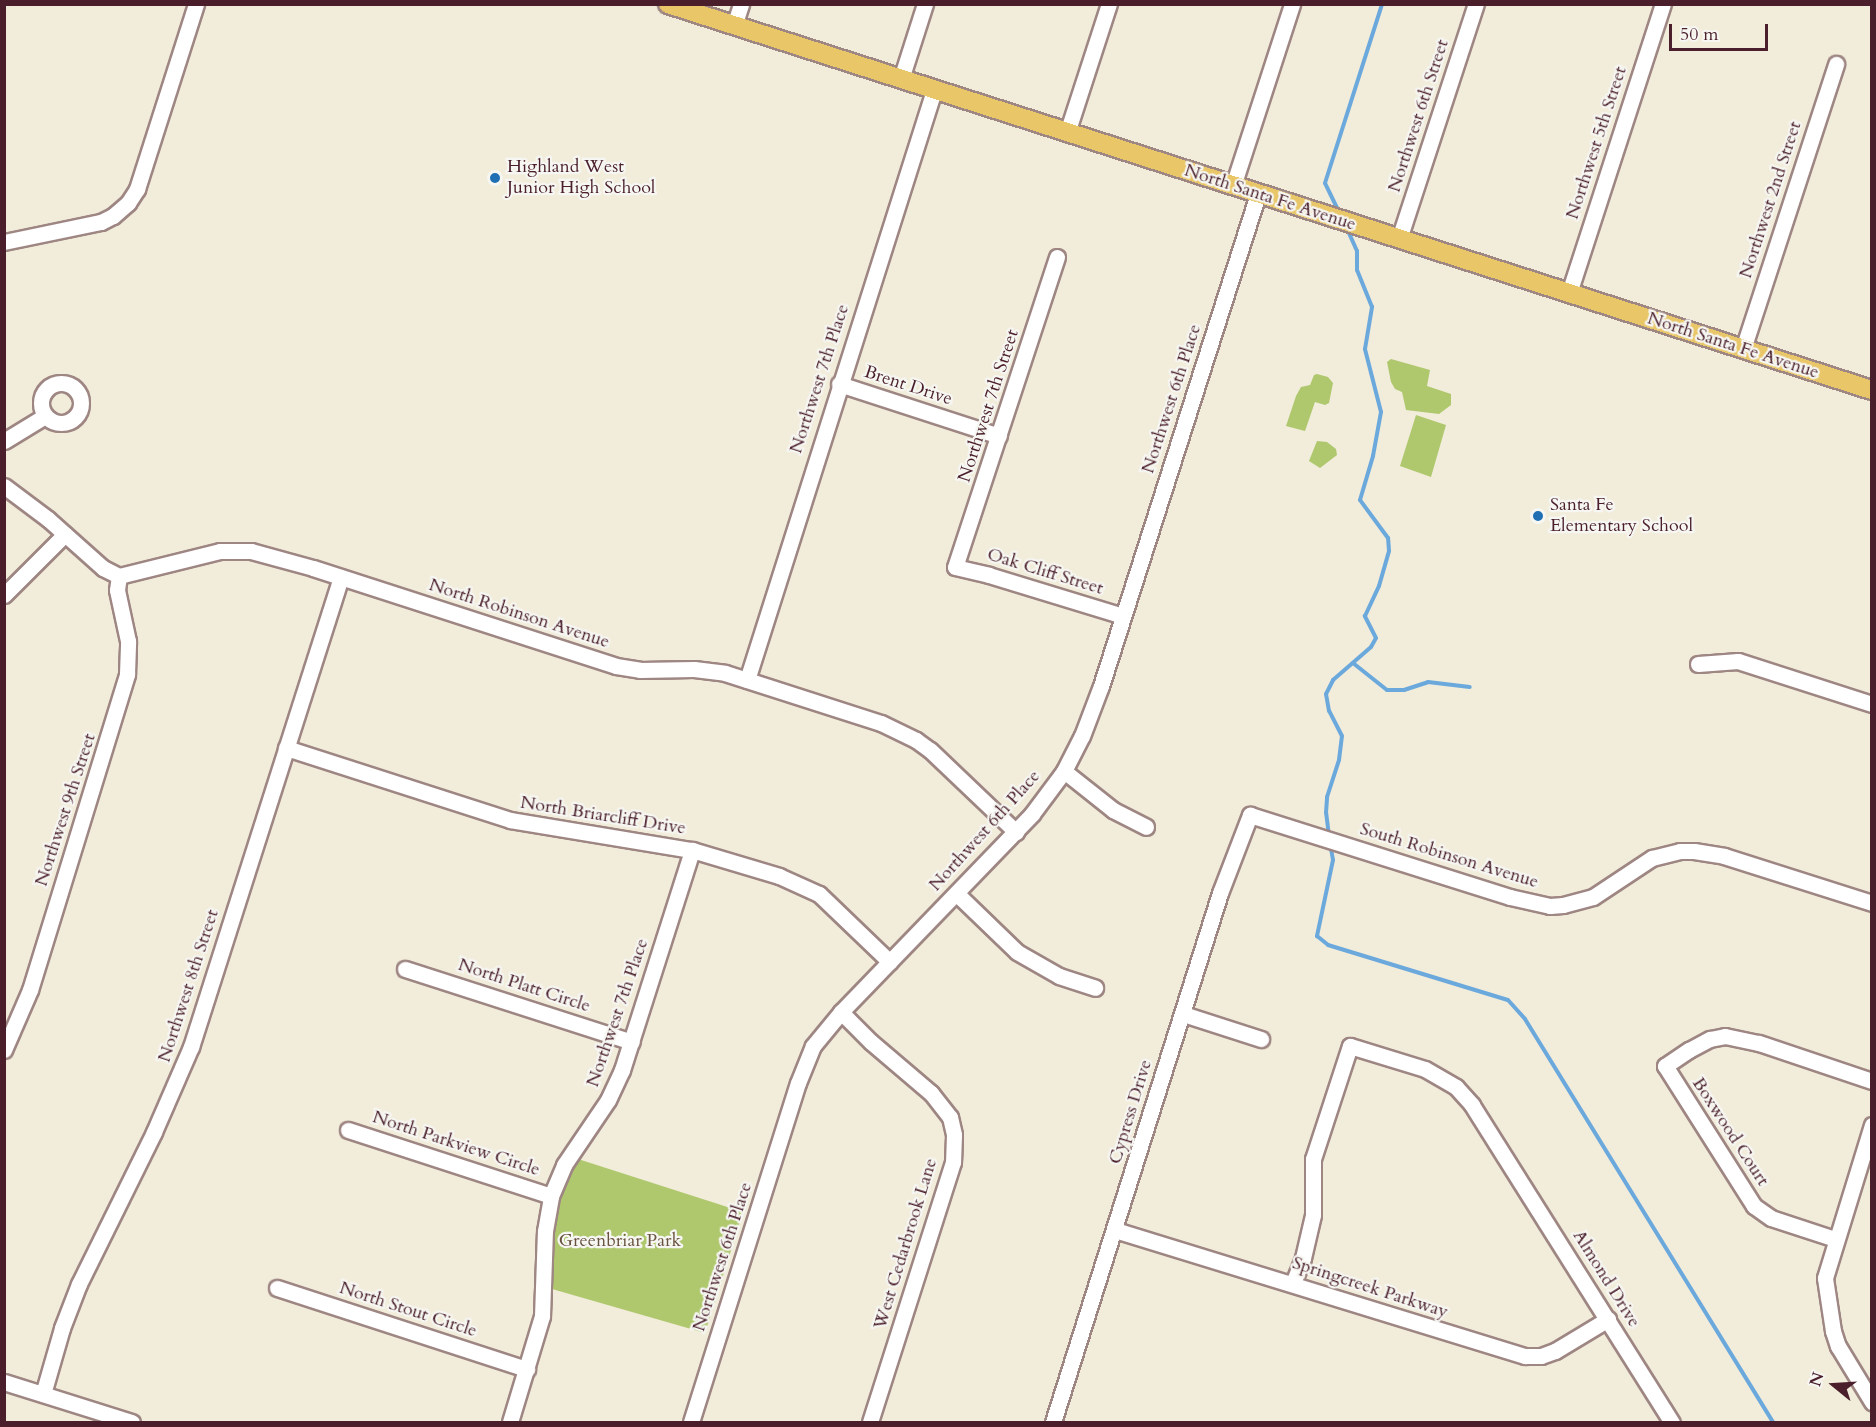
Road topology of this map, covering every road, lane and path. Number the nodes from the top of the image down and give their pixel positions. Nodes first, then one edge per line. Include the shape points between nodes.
1 (196, 4) edge
2 (668, 4) edge
3 (741, 4) edge
4 (925, 4) edge
5 (1109, 4) edge
6 (1292, 4) edge
7 (1476, 4) edge
8 (1663, 4) edge
9 (734, 26) junction
10 (1836, 64) dead end
11 (901, 79) junction
12 (933, 90) junction
13 (1067, 133) junction
14 (1233, 186) junction
15 (1258, 194) junction
16 (1399, 239) junction
17 (4, 242) edge
18 (1057, 256) dead end
19 (1569, 293) junction
20 (1743, 349) junction
21 (839, 384) junction
22 (1872, 390) edge
23 (45, 416) dead end
24 (999, 436) junction
25 (4, 441) edge
26 (4, 486) edge
27 (65, 534) junction
28 (955, 567) joint
29 (119, 576) junction
30 (341, 577) junction
31 (4, 595) edge
32 (1123, 616) junction
33 (1698, 664) dead end
34 (747, 680) junction
35 (1872, 705) edge
36 (286, 748) junction
37 (1064, 771) junction
38 (1250, 815) joint
39 (1146, 827) dead end
40 (1016, 832) junction
41 (692, 850) junction
42 (957, 894) junction
43 (1872, 903) edge
44 (890, 962) junction
45 (405, 969) dead end
46 (1095, 988) dead end
47 (841, 1012) junction
48 (1183, 1014) junction
49 (1261, 1039) dead end
50 (632, 1042) junction
51 (4, 1050) edge
52 (1872, 1081) edge
53 (1872, 1125) edge
54 (348, 1130) dead end
55 (551, 1196) junction
56 (1115, 1230) junction
57 (1835, 1239) junction
58 (1293, 1283) junction
59 (277, 1288) dead end
60 (1608, 1319) junction
61 (527, 1369) junction
62 (4, 1382) edge
63 (43, 1394) junction
64 (1872, 1402) edge
65 (132, 1422) edge
66 (510, 1422) edge
67 (691, 1422) edge
68 (870, 1422) edge
69 (1053, 1422) edge
70 (1672, 1422) edge

1 - 17 street via 137,189 128,203 101,222
2 - 9 main road, North Santa Fe Avenue
3 - 9 street
4 - 11 street
5 - 13 street
6 - 14 street
7 - 16 street, Northwest 6th Street
8 - 19 street, Northwest 5th Street
9 - 11 main road, North Santa Fe Avenue
10 - 20 street, Northwest 2nd Street
11 - 12 main road, North Santa Fe Avenue
12 - 13 main road, North Santa Fe Avenue
12 - 21 street, Northwest 7th Place
13 - 14 main road, North Santa Fe Avenue
14 - 15 main road, North Santa Fe Avenue
15 - 16 main road, North Santa Fe Avenue
15 - 32 street, Northwest 6th Place
16 - 19 main road, North Santa Fe Avenue
18 - 24 street, Northwest 7th Street
19 - 20 main road, North Santa Fe Avenue
20 - 22 main road, North Santa Fe Avenue
21 - 24 street, Brent Drive
21 - 34 street, Northwest 7th Place
23 - 25 street
24 - 28 street, Northwest 7th Street
26 - 27 street
27 - 29 street via 103,568
27 - 31 street
28 - 32 street, Oak Cliff Street
29 - 30 street, North Robinson Avenue via 220,551 239,551 275,556
29 - 51 street, Northwest 9th Street via 117,590 128,641 127,674 30,990
30 - 34 street, North Robinson Avenue via 616,666 640,670 694,669
30 - 36 street, Northwest 8th Street
32 - 37 street, Northwest 6th Place via 1089,718
33 - 35 street via 1738,661
34 - 40 street, North Robinson Avenue via 881,723 916,740
36 - 41 street, North Briarcliff Drive via 510,820
36 - 63 street, Northwest 8th Street via 191,1047 79,1284
37 - 39 street via 1113,810
37 - 40 street, Northwest 6th Place
38 - 43 street, South Robinson Avenue via 1550,906 1593,897 1652,858 1687,851 1724,856
38 - 48 street, Cypress Drive via 1234,851
40 - 42 street, Northwest 6th Place
41 - 44 street, North Briarcliff Drive via 812,889
41 - 50 street, Northwest 7th Place
42 - 44 street, Northwest 6th Place
42 - 46 street via 1024,957 1059,976
44 - 47 street, Northwest 6th Place
45 - 50 street, North Platt Circle
47 - 67 street, Northwest 6th Place via 806,1060
47 - 68 street, West Cedarbrook Lane via 931,1093 950,1117 954,1135 953,1162
48 - 49 street
48 - 56 street, Cypress Drive
50 - 55 street, Northwest 7th Place via 608,1100 574,1148
52 - 57 street, Boxwood Court via 1759,1043 1725,1036 1710,1039 1665,1066 1754,1206 1771,1218
53 - 57 street
54 - 55 street, North Parkview Circle
55 - 61 street, Northwest 7th Place via 545,1231 542,1316
56 - 58 street, Springcreek Parkway
56 - 69 street, Cypress Drive
57 - 64 street via 1825,1278 1828,1315 1838,1346
58 - 60 street, Springcreek Parkway via 1525,1356 1555,1351
58 - 60 street, Almond Drive via 1313,1215 1313,1159 1350,1046 1425,1069 1456,1087 1484,1122 1498,1161
59 - 61 street, North Stout Circle
60 - 70 street, Almond Drive
61 - 66 street, Northwest 7th Place
62 - 63 street
63 - 65 street

